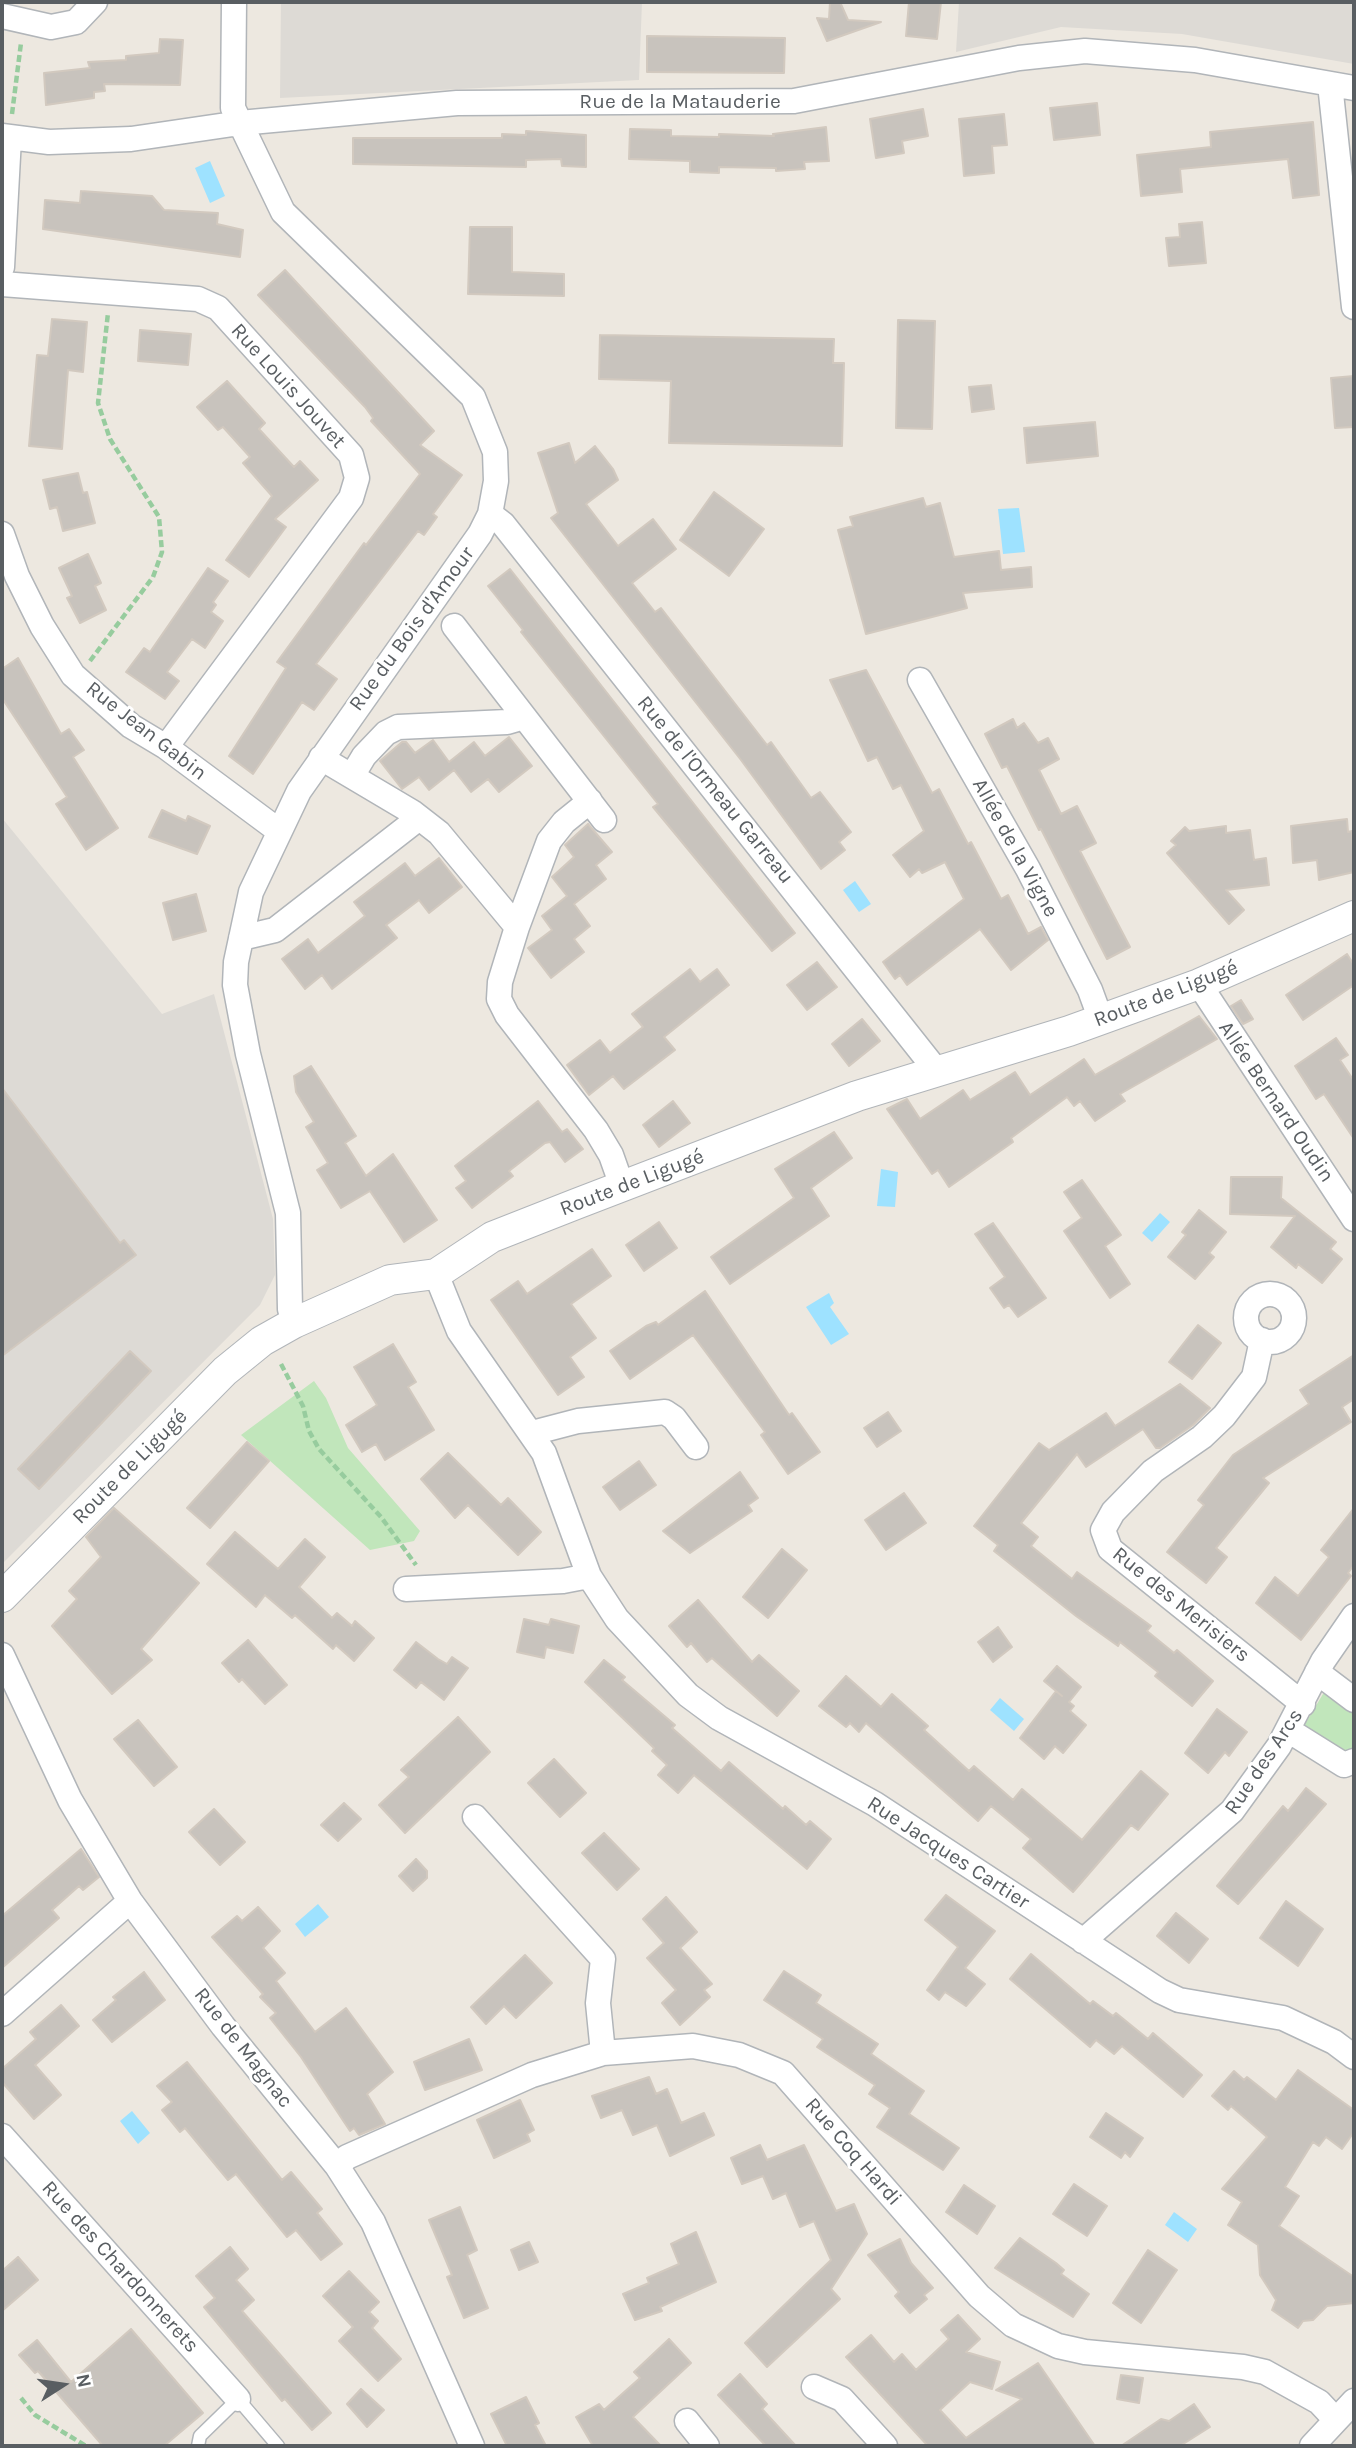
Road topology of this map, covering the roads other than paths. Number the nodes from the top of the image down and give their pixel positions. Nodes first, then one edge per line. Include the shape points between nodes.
1 (95, 2) edge
2 (234, 2) edge
3 (12, 19) edge
4 (1329, 84) junction
5 (1354, 88) edge
6 (240, 123) junction
7 (5, 137) edge
8 (2, 267) edge
9 (2, 284) edge
10 (1354, 307) edge
11 (489, 514) junction
12 (2, 534) edge
13 (454, 626) dead end
14 (920, 680) dead end
15 (524, 717) junction
16 (166, 747) junction
17 (321, 758) junction
18 (352, 776) junction
19 (419, 818) junction
20 (279, 831) junction
21 (1354, 915) edge
22 (517, 927) junction
23 (241, 938) junction
24 (1199, 984) junction
25 (1101, 1020) junction
26 (936, 1070) junction
27 (622, 1186) junction
28 (1354, 1219) edge
29 (436, 1274) junction
30 (294, 1323) junction
31 (1262, 1340) dead end
32 (532, 1433) junction
33 (696, 1447) dead end
34 (589, 1576) junction
35 (416, 1589) road end
36 (2, 1597) edge
37 (1354, 1616) edge
38 (2, 1656) edge
39 (1317, 1672) junction
40 (1354, 1700) edge
41 (1303, 1704) junction
42 (1288, 1730) junction
43 (1354, 1761) edge
44 (475, 1817) dead end
45 (130, 1901) junction
46 (1083, 1941) junction
47 (2, 2014) edge
48 (603, 2053) junction
49 (1354, 2057) edge
50 (2, 2136) edge
51 (337, 2166) junction
52 (814, 2387) dead end
53 (238, 2399) junction
54 (1354, 2401) edge
55 (1335, 2419) junction
56 (687, 2421) dead end
57 (198, 2446) edge
58 (278, 2446) edge
59 (472, 2446) edge
60 (707, 2446) edge
61 (885, 2446) edge
62 (1312, 2446) edge

1 - 3 street via 76,22 51,27
2 - 6 street, Rue du Bois d'Amour via 233,108
4 - 5 street, Rue de la Matauderie
4 - 6 street, Rue de la Matauderie via 1195,60 1085,51 1019,58 794,101 457,103
4 - 10 street
6 - 7 street, Rue de la Matauderie via 131,139 49,142
6 - 11 street, Rue du Bois d'Amour via 283,212 473,397 495,452 496,481
7 - 8 street
9 - 16 street, Rue Louis Jouvet via 198,299 218,308 351,455 357,478 352,498
11 - 17 street, Rue du Bois d'Amour via 442,589
11 - 26 street, Rue de l'Ormeau Garreau via 503,524
12 - 16 street, Rue Jean Gabin via 29,601 73,675 131,726
13 - 15 street
14 - 25 street, Allée de la Vigne via 1028,869
15 - 18 street via 507,722 398,727 386,733
15 - 22 street via 597,811 564,822 549,841
16 - 20 street, Rue Jean Gabin
17 - 18 street
17 - 20 street, Rue du Bois d'Amour
18 - 19 street
19 - 22 street via 439,833
19 - 23 street via 275,930
20 - 23 street, Rue du Bois d'Amour via 251,892
21 - 24 street, Route de Ligugé
22 - 27 street via 499,999 506,1015 596,1130
23 - 30 street, Rue du Bois d'Amour via 237,996 288,1213
24 - 25 street, Route de Ligugé
24 - 28 street, Allée Bernard Oudin
25 - 26 street, Route de Ligugé
26 - 27 street, Route de Ligugé
27 - 29 street, Route de Ligugé via 492,1237
29 - 30 street, Route de Ligugé via 390,1280
29 - 32 street, Rue Jacques Cartier via 459,1331
30 - 36 street, Route de Ligugé via 225,1371
31 - 41 street, Rue des Merisiers via 1254,1377 1224,1416 1153,1471 1113,1512 1103,1530 1110,1549
32 - 33 street via 578,1421 665,1412
32 - 34 street, Rue Jacques Cartier via 544,1453
34 - 35 street
34 - 46 street, Rue Jacques Cartier via 651,1659 719,1718 875,1804
37 - 39 street, Rue des Arcs
38 - 45 street, Rue de Magnac via 70,1800
39 - 40 street
39 - 41 street, Rue des Arcs
41 - 42 street, Rue des Arcs
42 - 43 street via 1344,1765
42 - 46 street, Rue des Arcs via 1224,1820
44 - 48 street via 603,1959 598,2003
45 - 47 street
45 - 51 street, Rue de Magnac via 223,2026
46 - 49 street, Rue Jacques Cartier via 1179,2000 1283,2018 1334,2042
48 - 51 street, Rue Coq Hardi via 532,2075 347,2157
48 - 55 street, Rue Coq Hardi via 693,2046 739,2055 783,2073 979,2296 1013,2325 1059,2346 1085,2352 1265,2372 1318,2402
50 - 53 street, Rue des Chardonnerets
51 - 59 street, Rue de Magnac via 373,2222
52 - 61 street via 842,2399
53 - 57 lane via 200,2436
53 - 58 lane
54 - 55 street
55 - 62 street
56 - 60 street

